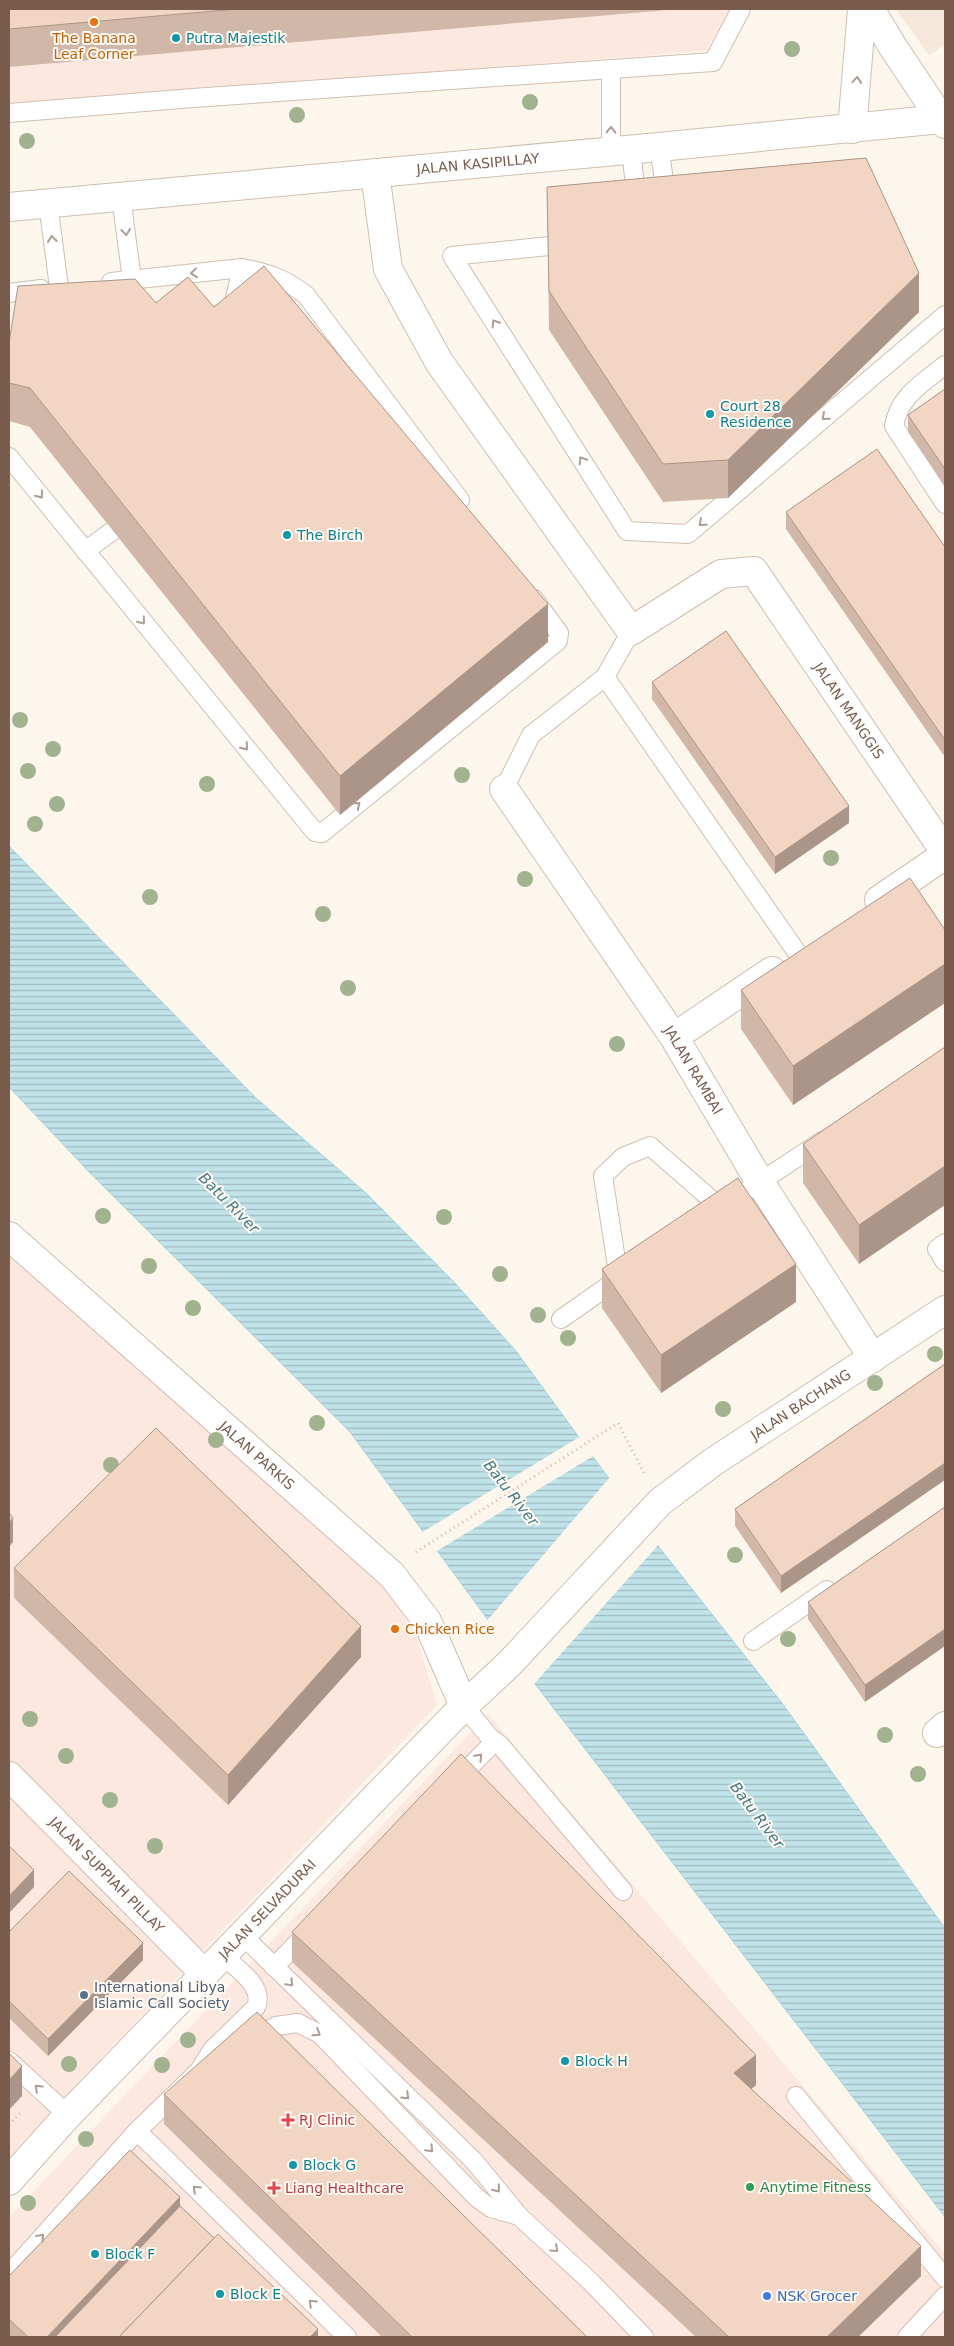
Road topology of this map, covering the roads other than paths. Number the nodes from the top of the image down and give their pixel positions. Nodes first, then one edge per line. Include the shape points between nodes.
1 (741, 9) edge
2 (862, 9) edge
3 (870, 9) edge
4 (611, 69) junction
5 (9, 113) edge
6 (943, 122) edge
7 (852, 129) junction
8 (659, 147) junction
9 (621, 151) junction
10 (375, 173) junction
11 (121, 196) junction
12 (48, 203) junction
13 (9, 207) edge
14 (674, 210) edge
15 (631, 222) edge
16 (586, 242) edge
17 (242, 268) junction
18 (132, 280) junction
19 (96, 284) edge
20 (78, 286) edge
21 (59, 288) junction
22 (9, 293) edge
23 (945, 315) edge
24 (229, 326) edge
25 (945, 365) edge
26 (856, 366) edge
27 (862, 385) junction
28 (9, 457) edge
29 (945, 504) edge
30 (148, 505) edge
31 (471, 515) edge
32 (85, 551) junction
33 (524, 586) edge
34 (631, 631) junction
35 (605, 677) junction
36 (504, 790) joint
37 (945, 853) edge
38 (855, 915) edge
39 (822, 937) edge
40 (798, 954) junction
41 (674, 1037) junction
42 (832, 1134) edge
43 (760, 1182) junction
44 (721, 1208) junction
45 (705, 1219) edge
46 (9, 1236) edge
47 (945, 1243) edge
48 (945, 1262) edge
49 (634, 1268) edge
50 (619, 1279) junction
51 (945, 1310) edge
52 (561, 1319) dead end
53 (873, 1358) junction
54 (841, 1580) edge
55 (753, 1641) dead end
56 (510, 1663) joint
57 (464, 1706) junction
58 (494, 1741) junction
59 (9, 1776) edge
60 (446, 1791) edge
61 (623, 1891) dead end
62 (322, 1917) edge
63 (243, 1936) junction
64 (214, 1965) junction
65 (274, 1967) junction
66 (9, 2061) edge
67 (199, 2071) junction
68 (796, 2096) dead end
69 (68, 2115) junction
70 (137, 2131) junction
71 (9, 2181) edge
72 (519, 2216) junction
73 (9, 2274) edge
74 (945, 2278) edge
75 (945, 2296) edge
76 (347, 2337) edge
77 (644, 2337) edge
78 (907, 2337) edge

1 - 4 lane via 713,62
7 -> 2 street
3 - 6 street
4 - 5 lane
9 -> 4 lane
6 - 7 street, JALAN KASIPILLAY
7 - 8 street, JALAN KASIPILLAY
8 - 9 street, JALAN KASIPILLAY
8 - 14 lane via 668,206
9 - 10 street, JALAN KASIPILLAY
9 - 15 lane via 637,209
10 - 11 street, JALAN KASIPILLAY
10 - 34 street via 388,269 439,362
11 - 12 street, JALAN KASIPILLAY
11 -> 18 lane
12 - 13 street, JALAN KASIPILLAY
21 -> 12 lane
27 -> 16 lane via 688,534 627,531 452,256
17 -> 18 lane
17 - 24 lane
17 - 31 lane via 287,281 306,295
18 - 19 lane
20 - 21 lane
21 - 22 lane
23 - 27 lane
25 - 29 lane via 904,400 896,413 894,426
26 - 27 lane
28 -> 32 lane
30 - 32 lane
32 -> 33 lane via 315,832 322,833 558,641 559,633
34 - 35 lane
34 - 37 street, JALAN MANGGIS via 721,574 754,571
35 - 36 lane via 531,735
35 - 40 lane
36 - 41 street, JALAN RAMBAI
37 - 38 street
39 - 40 street
40 - 41 street
41 - 43 street, JALAN RAMBAI
42 - 43 lane
43 - 44 lane
43 - 53 street, JALAN RAMBAI
44 - 45 lane
44 - 50 lane via 650,1146 623,1157 603,1176
46 - 57 street, JALAN PARKIS via 392,1574 427,1621
47 - 48 lane via 937,1249
49 - 50 lane
50 - 52 lane
51 - 53 street, JALAN BACHANG
53 - 56 street, JALAN BACHANG via 713,1462 660,1502
54 - 55 lane
56 - 57 street, JALAN SELVADURAI
57 - 58 lane
57 - 63 street, JALAN SELVADURAI
60 -> 58 lane
58 - 61 lane
59 - 64 street, JALAN SUPPIAH PILLAY
62 - 65 lane
63 - 64 street, JALAN SELVADURAI
63 - 65 lane
64 - 67 lane via 256,1988 259,1999 256,2007 212,2050
64 - 69 street, JALAN SELVADURAI
65 -> 72 lane via 474,2161
69 -> 66 lane
67 - 70 lane
67 -> 72 lane via 276,2026 298,2023 320,2034 477,2198 491,2208
68 - 74 lane
69 - 71 street, JALAN SELVADURAI
73 -> 70 lane
76 -> 70 lane
72 -> 77 lane via 592,2283
75 - 78 lane

